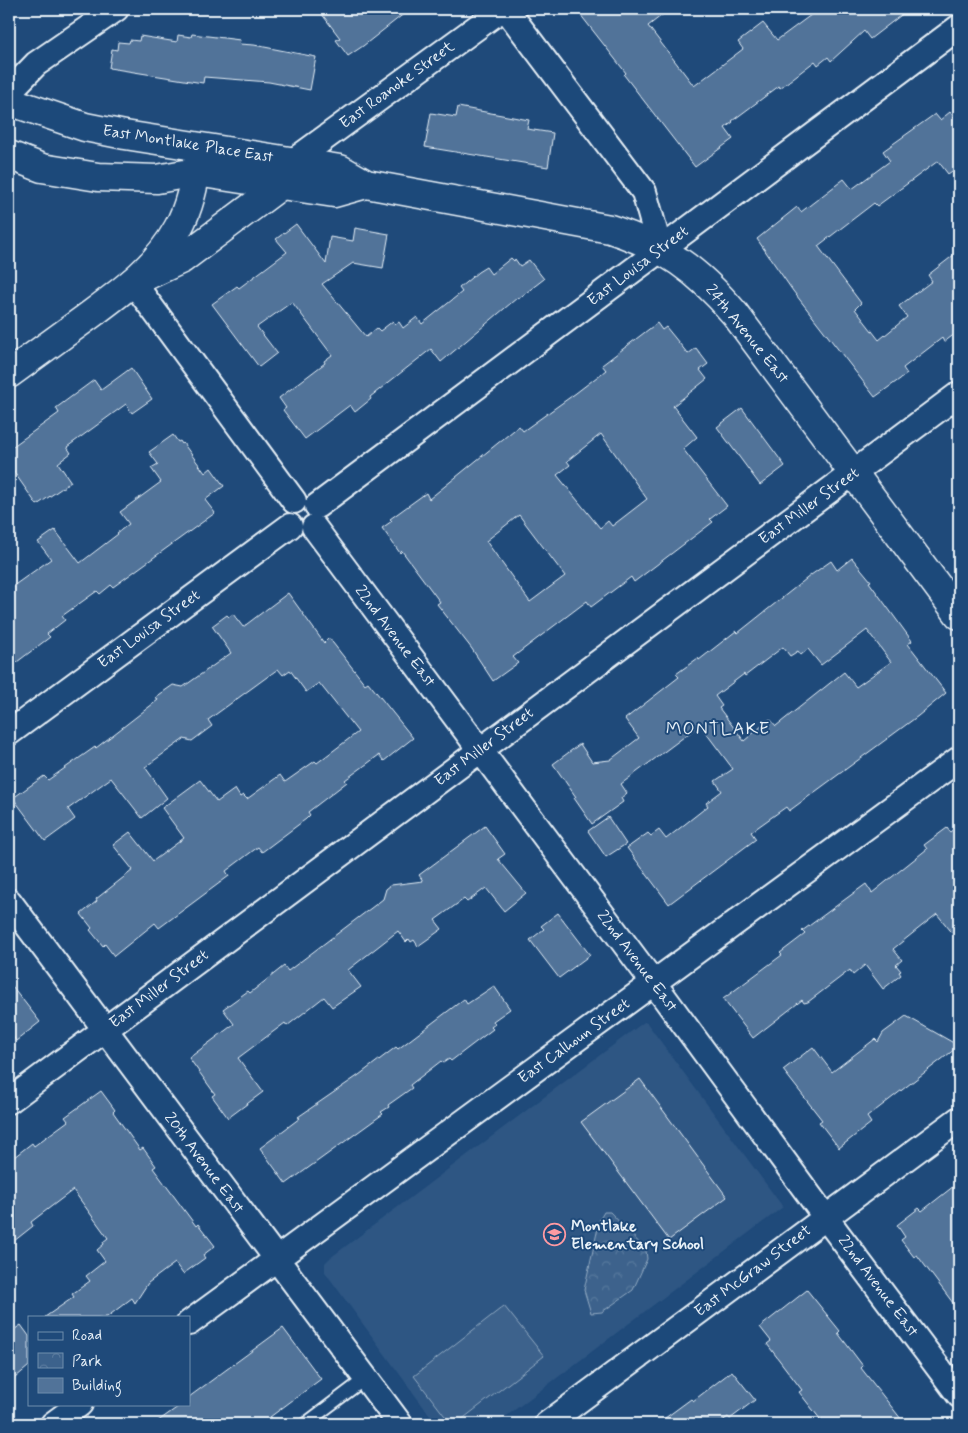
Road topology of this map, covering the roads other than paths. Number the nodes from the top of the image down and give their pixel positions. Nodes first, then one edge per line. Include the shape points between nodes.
1 (116, 9) edge
2 (502, 9) edge
3 (506, 9) edge
4 (959, 27) edge
5 (9, 92) edge
6 (9, 102) edge
7 (9, 155) edge
8 (198, 160) junction
9 (287, 173) junction
10 (660, 249) junction
11 (134, 282) junction
12 (9, 374) edge
13 (959, 394) edge
14 (853, 474) junction
15 (294, 501) junction
16 (316, 516) junction
17 (290, 526) junction
18 (959, 615) edge
19 (9, 733) edge
20 (479, 750) junction
21 (959, 759) edge
22 (9, 901) edge
23 (653, 982) junction
24 (104, 1031) junction
25 (9, 1101) edge
26 (959, 1119) edge
27 (826, 1218) junction
28 (275, 1259) junction
29 (190, 1322) edge
30 (366, 1378) junction
31 (959, 1395) edge
32 (77, 1406) edge
33 (53, 1424) edge
34 (305, 1424) edge
35 (400, 1424) edge
36 (547, 1424) edge

1 - 5 street via 36,64
2 - 9 street, East Roanoke Street
3 - 10 street via 644,192
4 - 10 street, East Louisa Street
6 - 8 main road, East Montlake Place East
7 - 8 main road, East Montlake Place East via 42,168 98,177 157,179
8 - 9 main road, East Montlake Place East
8 - 11 main road via 191,195 179,228 159,256
9 - 10 main road, East Montlake Place East via 334,193 366,184 610,229
9 - 11 main road via 182,259
10 - 14 main road, 24th Avenue East via 701,277 718,295
10 - 16 street, East Louisa Street
11 - 12 main road
11 - 15 street
13 - 14 street, East Miller Street
14 - 18 main road, 24th Avenue East
14 - 20 street, East Miller Street
15 - 16 street via 303,498 314,502
15 - 17 street via 286,512
16 - 17 street via 310,530 300,532
16 - 20 street, 22nd Avenue East
17 - 19 street, East Louisa Street
20 - 23 street, 22nd Avenue East
20 - 24 street, East Miller Street
21 - 23 street, East Calhoun Street
22 - 24 street, 20th Avenue East
23 - 27 street, 22nd Avenue East
23 - 28 street, East Calhoun Street
24 - 25 street, East Miller Street
24 - 28 street, 20th Avenue East
26 - 27 street, East McGraw Street
27 - 31 street, 22nd Avenue East
27 - 36 street, East McGraw Street
28 - 29 street, East Calhoun Street
28 - 30 street, 20th Avenue East
30 - 34 lane
30 - 35 street, 20th Avenue East
32 - 33 street

